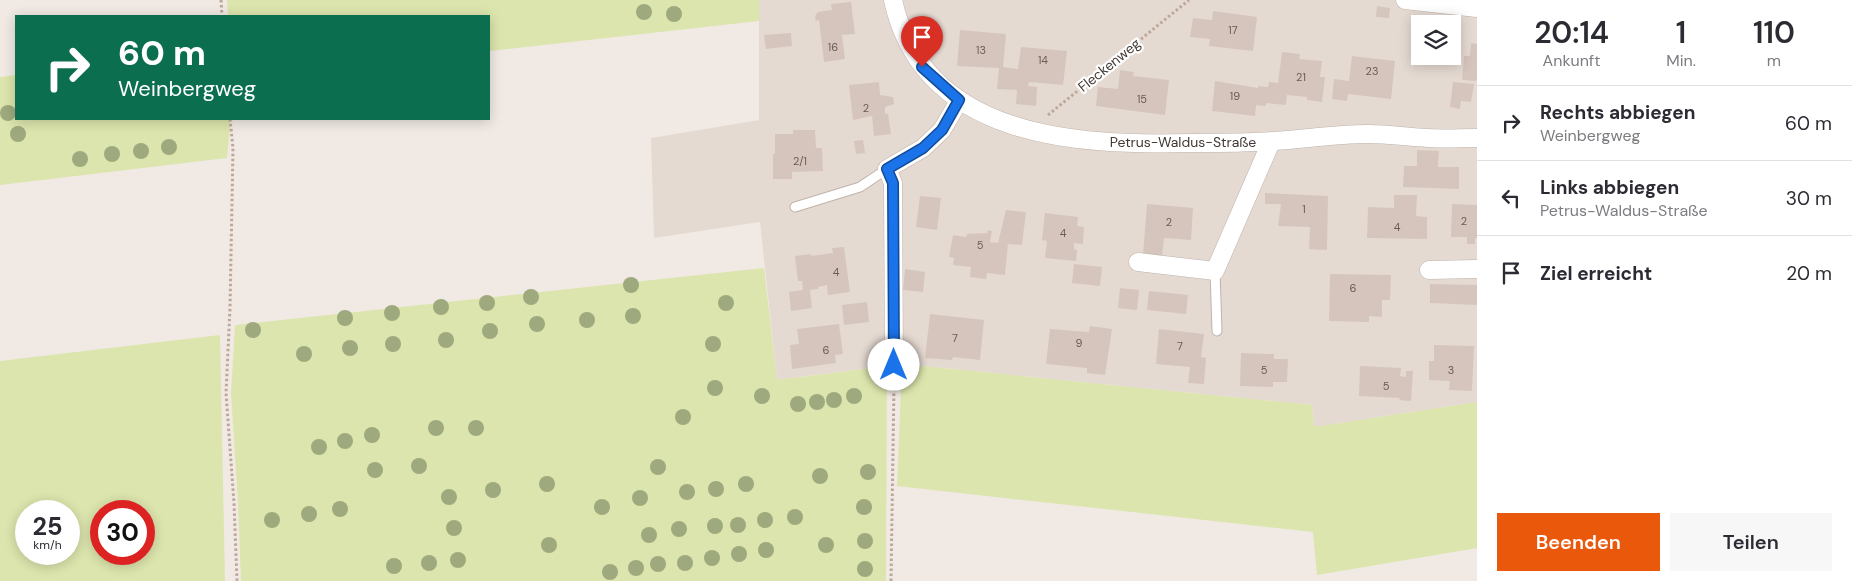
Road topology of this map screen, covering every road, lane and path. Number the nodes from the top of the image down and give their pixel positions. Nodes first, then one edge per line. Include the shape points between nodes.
1 (221, 0) edge
2 (893, 0) edge
3 (1189, 0) edge
4 (1405, 0) edge
5 (1477, 8) edge
6 (222, 15) edge
7 (959, 100) junction
8 (230, 120) edge
9 (1028, 130) junction
10 (1477, 138) edge
11 (1271, 142) junction
12 (887, 169) junction
13 (795, 207) dead end
14 (1138, 262) dead end
15 (1477, 269) edge
16 (1429, 270) dead end
17 (1215, 271) junction
18 (1217, 331) dead end
19 (894, 365) joint
20 (237, 581) edge
21 (891, 581) edge

1 - 6 path
2 - 7 street, Petrus-Waldus-Straße via 904,33 922,67
3 - 9 path, Fleckenweg
4 - 5 street
7 - 9 street, Petrus-Waldus-Straße via 1006,124
7 - 12 street via 942,130 923,148
8 - 20 path via 233,158 226,393
9 - 11 street, Petrus-Waldus-Straße via 1138,144
10 - 11 street, Petrus-Waldus-Straße via 1368,134
11 - 17 street
12 - 13 lane via 860,187
12 - 19 street via 893,183
14 - 17 street
15 - 16 street
17 - 18 lane
19 - 21 path

